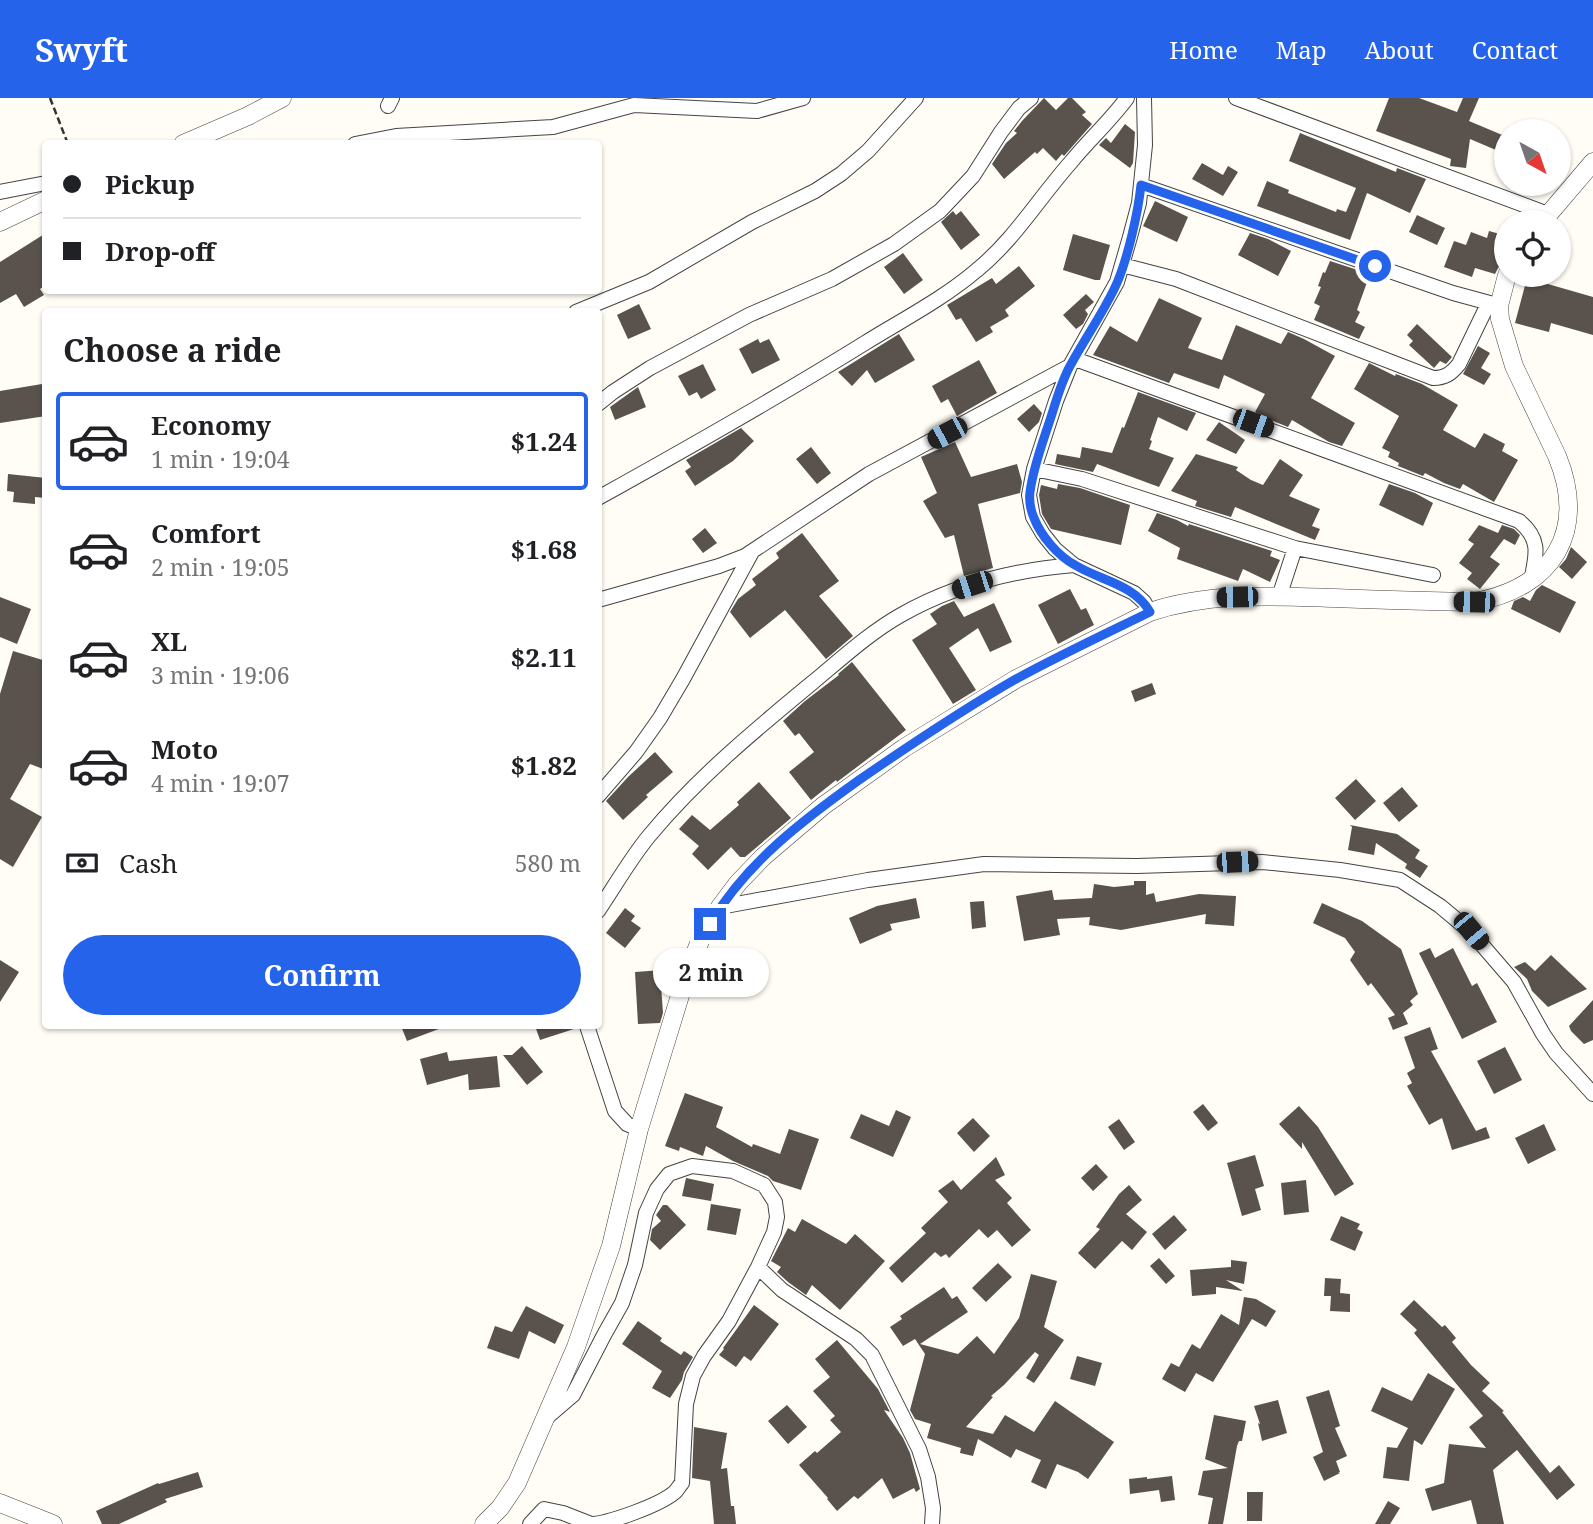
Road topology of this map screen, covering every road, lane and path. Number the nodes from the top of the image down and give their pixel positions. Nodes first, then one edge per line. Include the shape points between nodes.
1 (50, 98) edge
2 (282, 98) edge
3 (803, 98) edge
4 (916, 98) edge
5 (1031, 98) edge
6 (1127, 98) edge
7 (1144, 98) edge
8 (1236, 98) edge
9 (66, 140) edge
10 (192, 140) edge
11 (376, 140) edge
12 (1593, 162) edge
13 (42, 184) edge
14 (1141, 185) junction
15 (0, 192) edge
16 (42, 202) edge
17 (1524, 210) edge
18 (1552, 210) edge
19 (0, 222) edge
20 (1122, 265) junction
21 (1502, 287) edge
22 (1494, 305) junction
23 (586, 308) edge
24 (1073, 362) junction
25 (602, 401) edge
26 (1034, 468) junction
27 (602, 496) edge
28 (1295, 548) junction
29 (752, 552) junction
30 (1074, 565) junction
31 (1433, 575) dead end
32 (1531, 581) junction
33 (1279, 597) junction
34 (602, 599) edge
35 (1150, 612) junction
36 (602, 791) edge
37 (602, 905) edge
38 (720, 907) junction
39 (588, 1029) edge
40 (1593, 1094) edge
41 (639, 1129) junction
42 (758, 1267) junction
43 (544, 1420) junction
44 (0, 1503) edge
45 (53, 1524) edge
46 (484, 1524) edge
47 (530, 1524) edge
48 (592, 1524) edge
49 (932, 1524) edge

1 - 9 path
2 - 10 street
3 - 11 street via 757,111 634,106 553,127
4 - 23 street via 868,151 815,191 649,282
5 - 25 street via 1001,132 973,176 940,211 906,236 832,279 749,315 650,368
6 - 27 street via 976,271 816,373
7 - 14 street
8 - 17 street
12 - 18 street
13 - 15 street
14 - 20 street
14 - 22 street
16 - 19 street
20 - 22 street via 1176,279 1433,378 1443,378 1459,365
20 - 24 street
21 - 22 street
22 - 32 street via 1514,366 1560,463 1568,494 1558,549
24 - 26 street
24 - 29 street via 869,474
24 - 32 street via 1519,522 1536,545
26 - 28 street via 1082,479
26 - 30 street via 1029,495 1033,517 1049,542
28 - 31 street
28 - 33 street
29 - 34 street via 719,566
29 - 36 street via 660,718
30 - 35 street via 1134,593
30 - 37 street via 1035,568 949,592 900,615 861,643 699,781 647,838
32 - 33 street via 1505,595 1474,602
33 - 35 street via 1216,597
35 - 38 street via 1016,679 904,748 823,806 763,857
38 - 40 street via 984,864 1262,862 1400,880 1471,931 1514,982 1556,1053
38 - 41 street via 686,976
39 - 41 street via 615,1111
41 - 43 street via 611,1245 576,1347
42 - 43 street via 776,1217 775,1202 764,1185 733,1171 692,1166 669,1174 646,1213 622,1303 573,1395
42 - 48 street via 693,1377 686,1404 682,1483 652,1505
42 - 49 street via 782,1290 856,1339 872,1355 919,1449 928,1477
43 - 46 street via 517,1483
44 - 45 street
47 - 48 street via 544,1510

